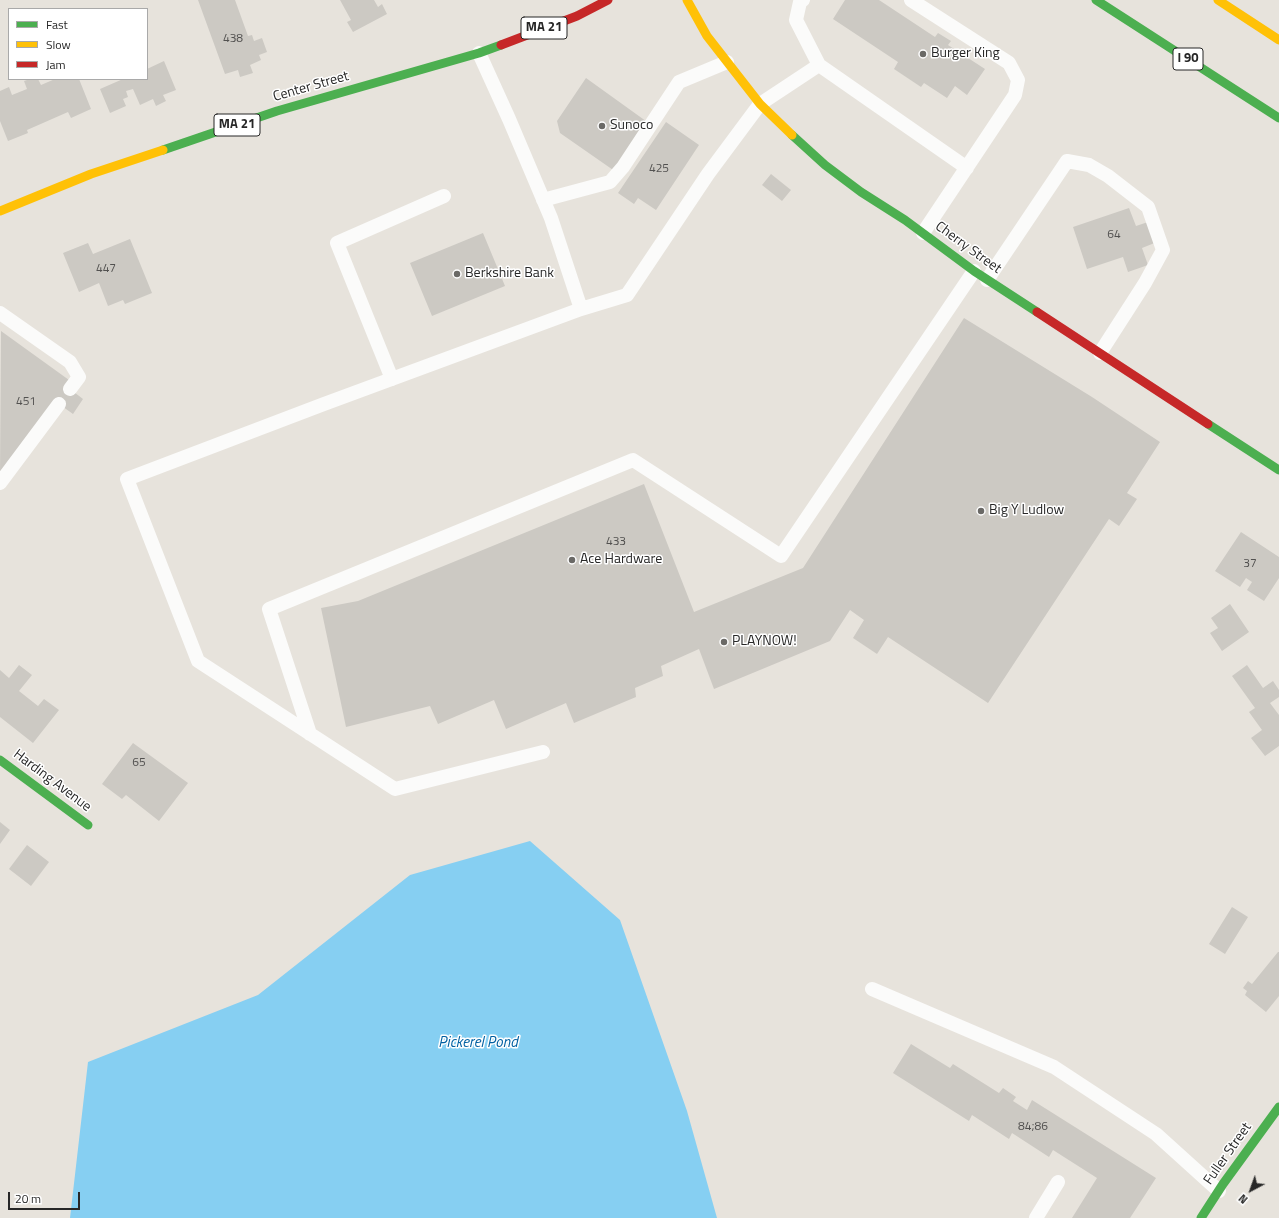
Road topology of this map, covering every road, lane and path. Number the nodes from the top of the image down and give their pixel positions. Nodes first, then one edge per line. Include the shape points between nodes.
1 (608, 0) edge
2 (687, 0) edge
3 (803, 0) edge
4 (911, 0) edge
5 (1096, 0) edge
6 (1218, 0) edge
7 (1279, 40) edge
8 (479, 53) junction
9 (727, 62) junction
10 (819, 65) junction
11 (760, 104) junction
12 (1279, 118) edge
13 (967, 168) junction
14 (444, 196) dead end
15 (543, 200) junction
16 (0, 211) edge
17 (923, 233) junction
18 (974, 271) junction
19 (987, 280) junction
20 (581, 309) junction
21 (0, 313) edge
22 (1100, 353) junction
23 (392, 379) junction
24 (70, 389) dead end
25 (59, 404) dead end
26 (1279, 470) edge
27 (0, 483) edge
28 (310, 734) junction
29 (543, 752) dead end
30 (0, 760) edge
31 (88, 825) dead end
32 (872, 989) dead end
33 (1279, 1107) edge
34 (1058, 1182) dead end
35 (1218, 1191) junction
36 (1036, 1218) edge
37 (1201, 1218) edge

1 - 8 main road, Center Street / MA 21 via 577,16
2 - 9 main road, Cherry Street via 707,36
3 - 10 lane via 800,2 796,20
4 - 13 lane via 1009,63 1018,80 1015,95
5 - 12 main road, I 90
6 - 7 main road
8 - 15 lane
8 - 16 main road, Center Street / MA 21 via 277,111 91,174
9 - 11 main road, Cherry Street
9 - 15 lane via 679,82 623,168 610,182
10 - 11 lane
10 - 13 lane
11 - 17 main road, Cherry Street via 824,165
11 - 20 lane via 708,174 626,295
13 - 17 lane
14 - 23 lane via 337,243
15 - 20 lane
17 - 18 main road, Cherry Street
18 - 19 main road, Cherry Street
18 - 28 lane via 781,556 633,460 269,609
19 - 22 main road, Cherry Street
19 - 22 lane via 1067,161 1089,165 1108,176 1148,207 1163,250
20 - 23 lane
21 - 24 lane via 70,362 79,377
22 - 26 main road, Cherry Street
23 - 28 lane via 127,479 198,661
25 - 27 lane
28 - 29 lane via 395,789
30 - 31 main road, Harding Avenue
32 - 35 lane via 1054,1067 1156,1134
33 - 35 main road, Fuller Street
34 - 36 lane
35 - 37 main road, Fuller Street

